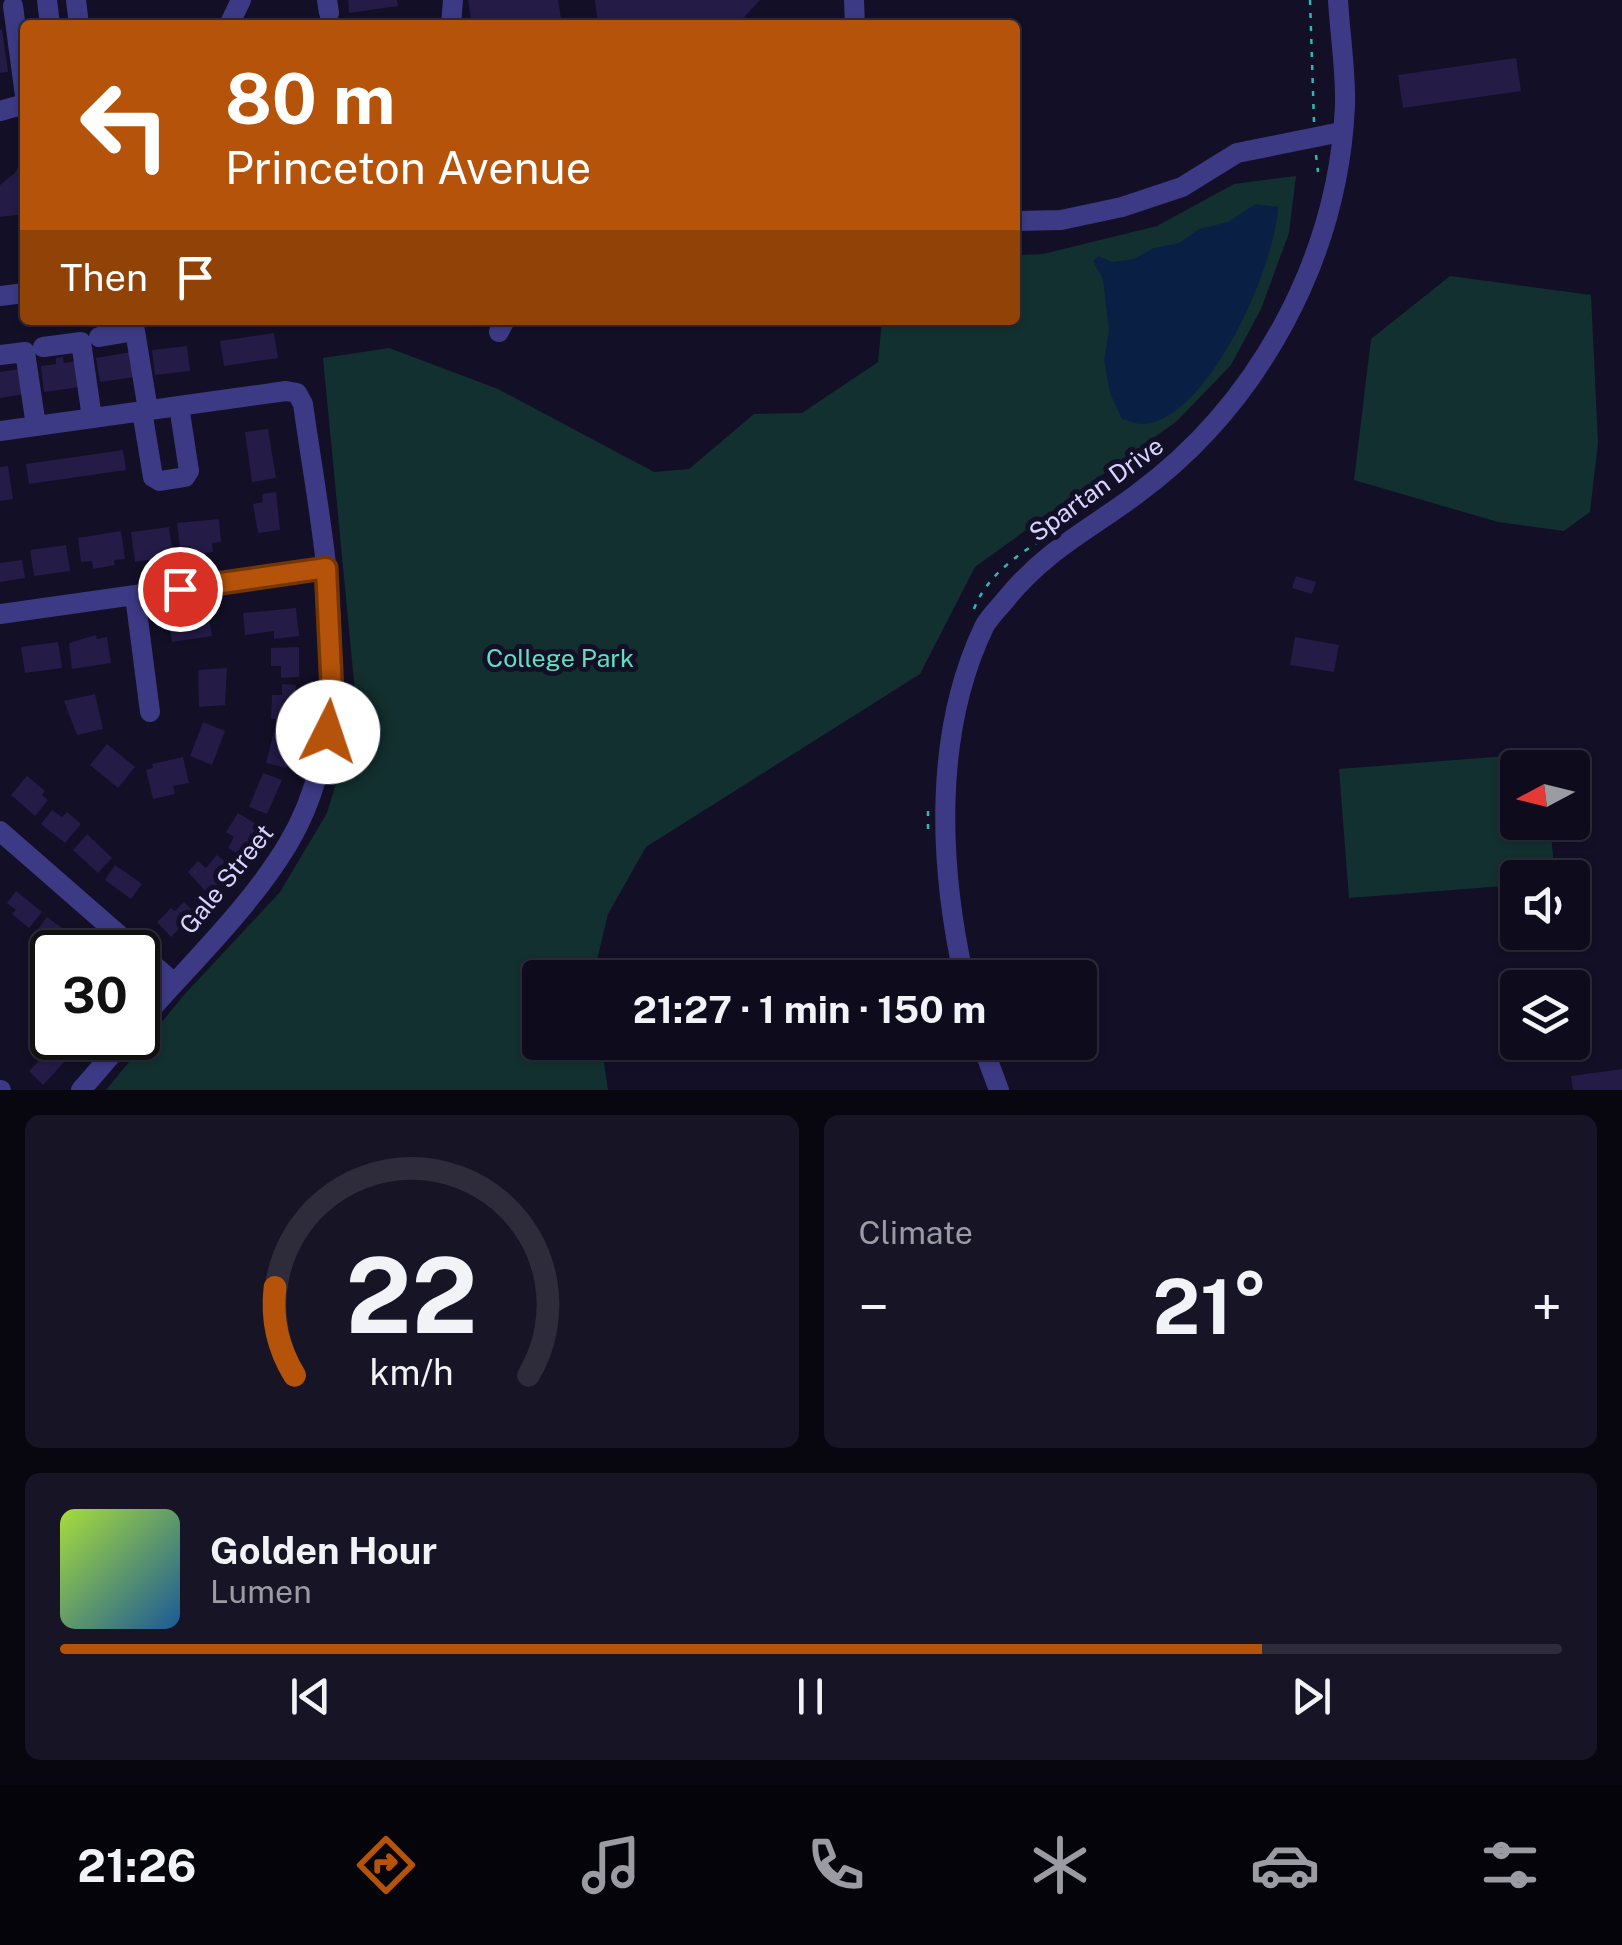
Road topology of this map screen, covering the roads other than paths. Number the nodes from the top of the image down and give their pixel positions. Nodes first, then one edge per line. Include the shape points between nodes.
1 (1338, 0) edge
2 (12, 6) dead end
3 (20, 61) edge
4 (1340, 132) junction
5 (1020, 221) edge
6 (99, 337) dead end
7 (44, 348) dead end
8 (0, 355) edge
9 (180, 406) junction
10 (145, 411) junction
11 (92, 418) junction
12 (36, 426) junction
13 (0, 432) edge
14 (326, 568) junction
15 (135, 596) junction
16 (0, 614) edge
17 (150, 712) dead end
18 (0, 831) edge
19 (960, 960) edge
20 (174, 982) junction
21 (160, 998) edge
22 (107, 1060) edge
23 (988, 1060) edge
24 (81, 1090) edge
25 (999, 1090) edge

1 - 4 street, Spartan Drive
2 - 3 street
4 - 5 street via 1237,153 1182,187 1122,207
4 - 19 street, Spartan Drive via 1320,250 1278,338 1178,462 1062,543 985,625 955,716 947,778 952,924
6 - 10 street via 136,331
7 - 11 street via 81,342
8 - 12 street via 25,352
9 - 10 street
9 - 10 street via 189,471 160,481 153,477
9 - 14 street, Gale Street via 297,393
10 - 11 street
11 - 12 street
12 - 13 street
14 - 15 street
14 - 20 street, Gale Street via 332,692 306,810 272,869
15 - 16 street
15 - 17 street
18 - 20 street
20 - 21 street, Gale Street
22 - 24 street
23 - 25 street

